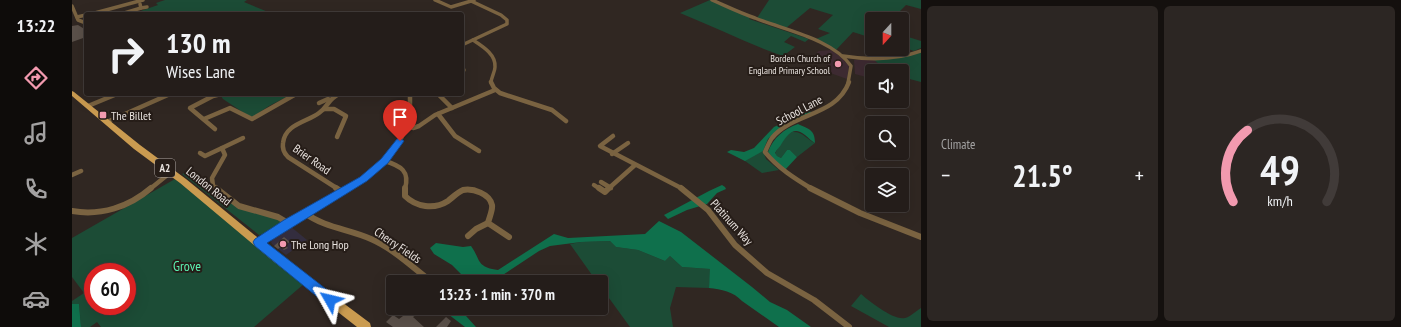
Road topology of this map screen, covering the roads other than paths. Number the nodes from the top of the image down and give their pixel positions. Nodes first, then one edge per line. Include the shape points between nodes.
1 (143, 0) edge
2 (435, 0) edge
3 (712, 0) edge
4 (472, 1) edge
5 (72, 6) edge
6 (147, 7) dead end
7 (98, 12) edge
8 (126, 12) edge
9 (84, 16) edge
10 (74, 18) edge
11 (84, 23) edge
12 (473, 40) junction
13 (464, 44) edge
14 (921, 51) edge
15 (843, 56) junction
16 (855, 58) junction
17 (849, 62) junction
18 (495, 90) junction
19 (72, 93) edge
20 (112, 96) edge
21 (166, 96) edge
22 (213, 96) edge
23 (292, 96) edge
24 (335, 96) edge
25 (410, 96) edge
26 (440, 96) edge
27 (328, 99) junction
28 (319, 103) dead end
29 (88, 106) junction
30 (452, 108) junction
31 (324, 109) junction
32 (438, 114) junction
33 (204, 119) junction
34 (566, 120) dead end
35 (107, 122) junction
36 (405, 125) junction
37 (215, 127) dead end
38 (613, 136) dead end
39 (338, 137) dead end
40 (243, 138) dead end
41 (628, 143) dead end
42 (222, 148) junction
43 (479, 151) dead end
44 (200, 153) dead end
45 (614, 153) junction
46 (625, 157) dead end
47 (385, 161) junction
48 (635, 165) junction
49 (81, 171) dead end
50 (171, 172) junction
51 (72, 175) edge
52 (601, 182) dead end
53 (594, 185) dead end
54 (611, 188) junction
55 (342, 192) junction
56 (72, 211) edge
57 (305, 213) junction
58 (288, 223) junction
59 (488, 223) junction
60 (468, 236) dead end
61 (509, 237) dead end
62 (921, 237) edge
63 (259, 242) junction
64 (422, 275) edge
65 (842, 325) edge
66 (366, 327) edge
67 (849, 327) edge

1 - 7 street
2 - 4 street via 451,7
3 - 15 street via 802,34
4 - 12 street via 507,20 504,26
5 - 10 street
6 - 8 street via 140,6
9 - 10 street
10 - 11 street
12 - 13 street
12 - 18 street via 494,60 490,81
14 - 16 street via 896,57
15 - 16 street
15 - 17 street
16 - 17 street
17 - 62 street, School Lane via 850,84 840,99 782,129 769,140 765,152 779,169 811,189
18 - 30 street
18 - 34 street via 552,110
19 - 29 main road, London Road / A2
20 - 29 street
21 - 35 street
22 - 33 street via 190,108
23 - 33 street via 252,118 247,118 230,108
24 - 27 street
25 - 36 street
26 - 30 street
27 - 28 street
27 - 31 street
29 - 35 main road, London Road / A2
30 - 32 street
31 - 39 street via 334,109 346,116
31 - 55 street, Brier Road via 288,131 283,140 283,149 288,157
32 - 36 street via 419,126 413,128
32 - 43 street via 455,136
33 - 37 street via 206,123
35 - 50 main road, London Road / A2
36 - 47 street via 400,141
38 - 45 street, Platinum Way via 602,146
40 - 42 street
41 - 45 street
42 - 44 street via 205,156
42 - 58 street via 225,155 212,178 212,186 236,204 278,217
45 - 46 street
45 - 48 street, Platinum Way
47 - 55 street via 364,179
47 - 59 street via 396,164 404,172 407,180 405,196 417,204 436,205 465,190 488,197 492,205
48 - 54 street
48 - 65 street, Platinum Way via 685,190 708,210 735,245 767,272 814,300
49 - 51 street
50 - 56 street via 144,194 115,208 86,213
50 - 63 main road, London Road / A2
52 - 54 street
53 - 54 street via 605,192
55 - 57 street
57 - 58 street
57 - 64 street, Cherry Fields via 314,221 363,235 379,243
58 - 63 street
59 - 60 street
59 - 61 street
63 - 66 main road, London Road / A2
65 - 67 street, Platinum Way

